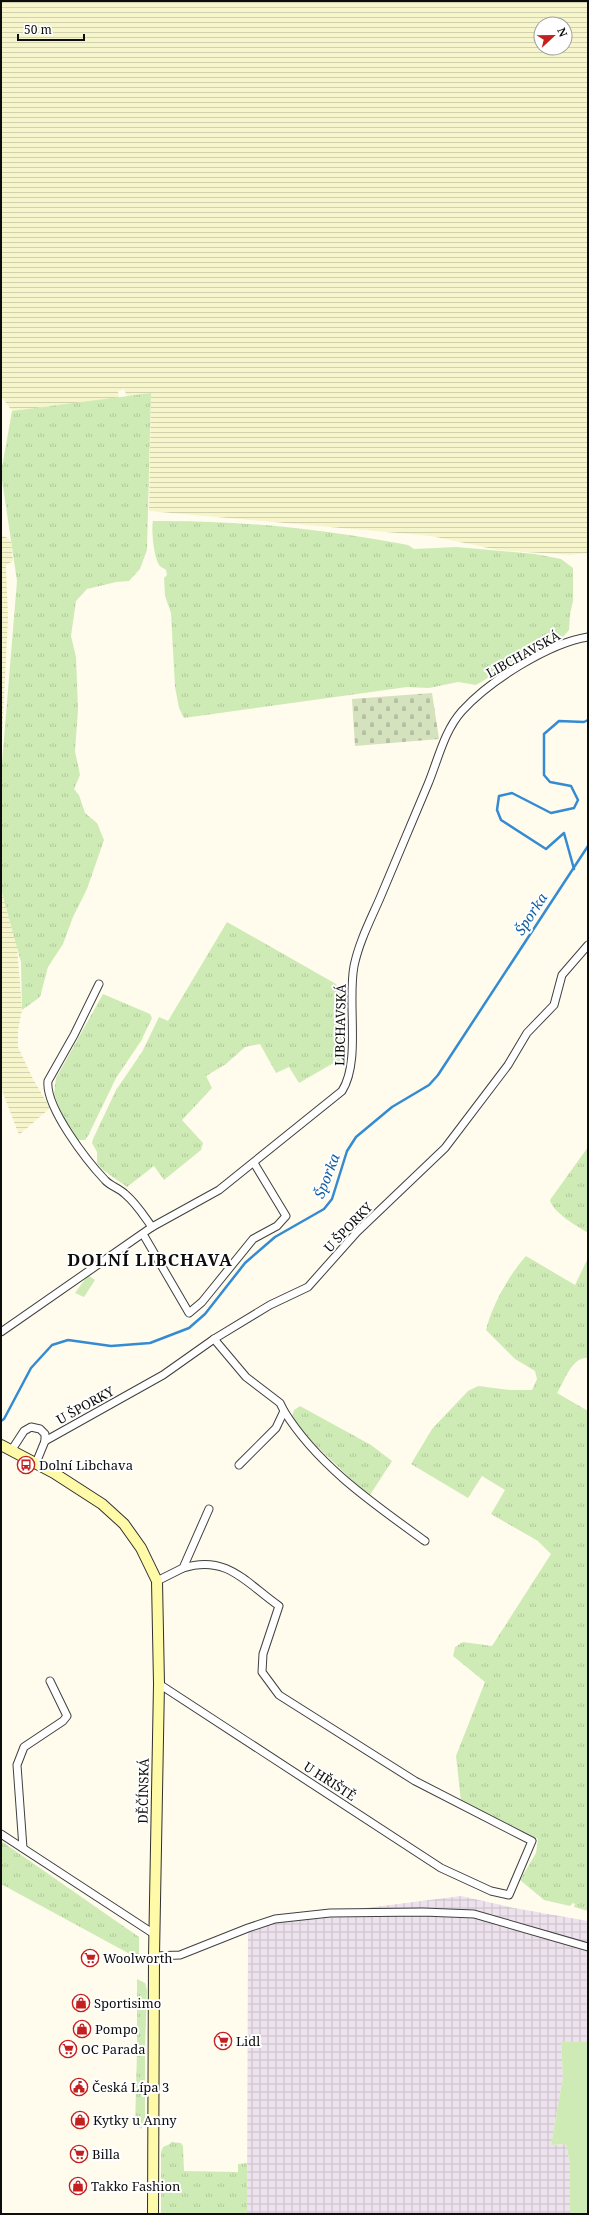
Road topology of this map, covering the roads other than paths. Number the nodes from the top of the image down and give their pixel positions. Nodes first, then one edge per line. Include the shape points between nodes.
1 (588, 637) edge
2 (588, 945) edge
3 (99, 984) dead end
4 (254, 1163) junction
5 (152, 1227) junction
6 (143, 1234) junction
7 (1, 1332) edge
8 (214, 1339) junction
9 (284, 1411) junction
10 (45, 1441) junction
11 (1, 1445) edge
12 (11, 1450) junction
13 (36, 1463) junction
14 (239, 1465) dead end
15 (210, 1509) dead end
16 (425, 1541) dead end
17 (183, 1568) junction
18 (156, 1581) junction
19 (50, 1681) dead end
20 (159, 1684) junction
21 (1, 1834) edge
22 (23, 1848) junction
23 (154, 1934) junction
24 (588, 1947) edge
25 (154, 1956) junction
26 (153, 2214) edge

1 - 4 street, LIBCHAVSKÁ via 550,650 492,683 461,711 448,731 356,956 352,982 351,1074 348,1082 342,1091
2 - 8 street, U ŠPORKY via 562,975 554,1005 527,1033 508,1065 445,1148 357,1232 308,1287 270,1305
3 - 5 street via 48,1080 47,1089 60,1117 85,1157 106,1182 125,1194
4 - 5 street, LIBCHAVSKÁ via 219,1190
4 - 6 street via 286,1216 277,1226 253,1240 202,1302 189,1312
5 - 6 street, LIBCHAVSKÁ
6 - 7 street, LIBCHAVSKÁ
8 - 9 street via 246,1378 280,1403
8 - 10 street, U ŠPORKY via 163,1375
9 - 14 street via 276,1428
9 - 16 street via 303,1436 351,1486
10 - 12 street via 45,1434 40,1429 32,1427 24,1431
10 - 13 street
11 - 12 main road, DĚČÍNSKÁ
12 - 13 main road, DĚČÍNSKÁ
13 - 18 main road, DĚČÍNSKÁ via 102,1504 124,1524 141,1548
15 - 17 street
17 - 18 street
17 - 20 street, U HŘIŠTĚ via 199,1563 230,1569 279,1606 263,1654 262,1672 279,1695 415,1781 532,1841 509,1895 491,1891 441,1868
18 - 20 main road, DĚČÍNSKÁ
19 - 22 street via 67,1716 24,1747 17,1765
20 - 23 main road, DĚČÍNSKÁ
21 - 22 street
22 - 23 street
23 - 25 main road, DĚČÍNSKÁ
24 - 25 street via 474,1914 330,1913 275,1919 180,1955
25 - 26 main road, DĚČÍNSKÁ

